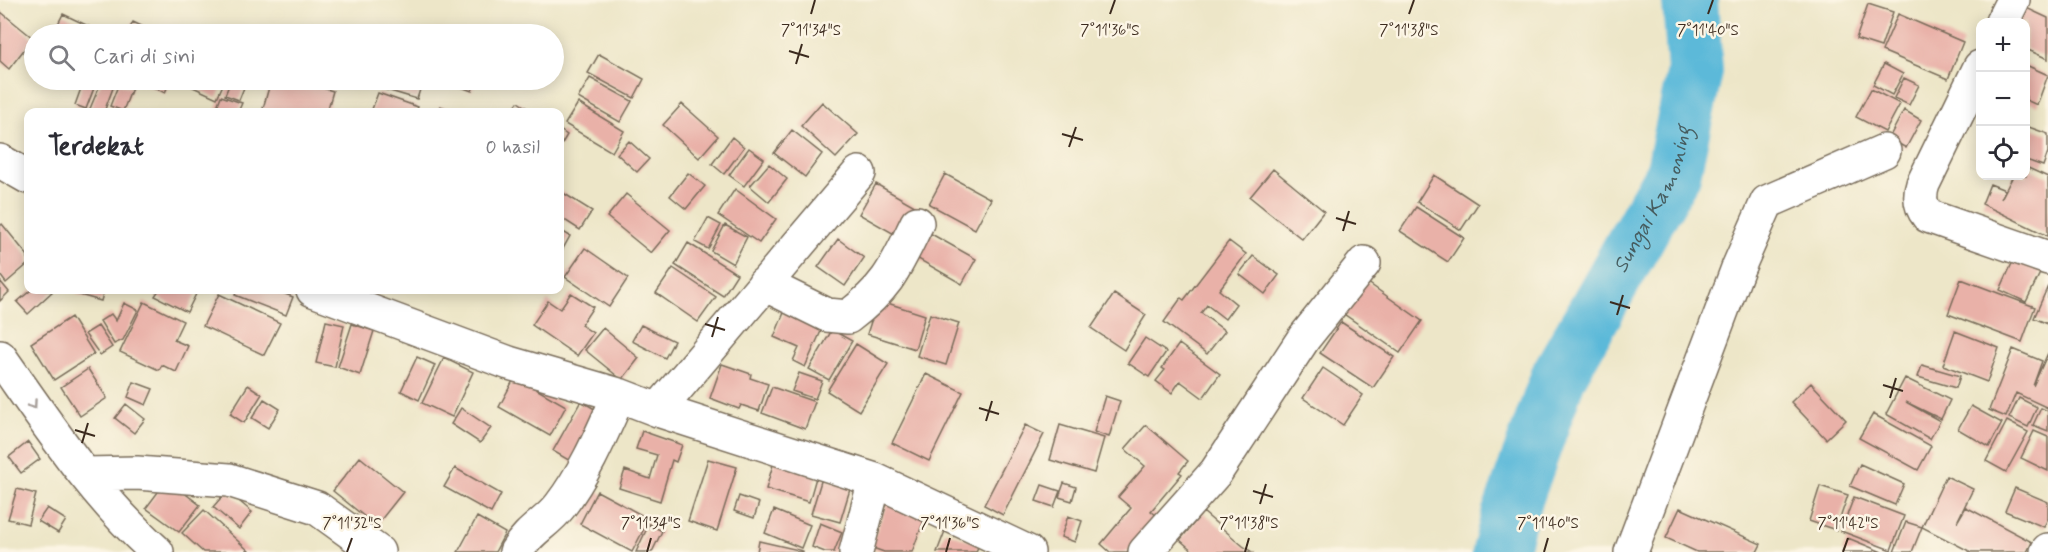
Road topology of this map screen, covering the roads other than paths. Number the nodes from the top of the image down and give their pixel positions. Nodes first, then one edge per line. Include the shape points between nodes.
1 (2013, 0) edge
2 (2004, 18) edge
3 (1978, 72) edge
4 (1884, 151) dead end
5 (0, 161) edge
6 (858, 173) dead end
7 (24, 175) edge
8 (917, 223) dead end
9 (2048, 258) edge
10 (1364, 263) dead end
11 (764, 284) junction
12 (324, 294) edge
13 (0, 357) edge
14 (619, 395) junction
15 (658, 410) junction
16 (85, 474) junction
17 (875, 480) junction
18 (137, 545) edge
19 (378, 552) edge
20 (516, 552) edge
21 (856, 552) edge
22 (1028, 552) edge
23 (1145, 552) edge
24 (1630, 552) edge

1 - 2 street
3 - 9 street via 1923,184 1923,209 1928,216
4 - 24 street via 1767,202
5 - 7 street
6 - 11 street
8 - 11 street via 889,280 848,317 827,315
10 - 23 street via 1304,338 1216,472
11 - 15 street
12 - 14 street via 509,363
13 -> 16 street
14 - 15 street
14 - 20 street via 589,461 559,507 526,536
15 - 17 street
16 - 18 street
16 - 19 street via 137,473 229,480 316,508
17 - 21 street
17 - 22 street

